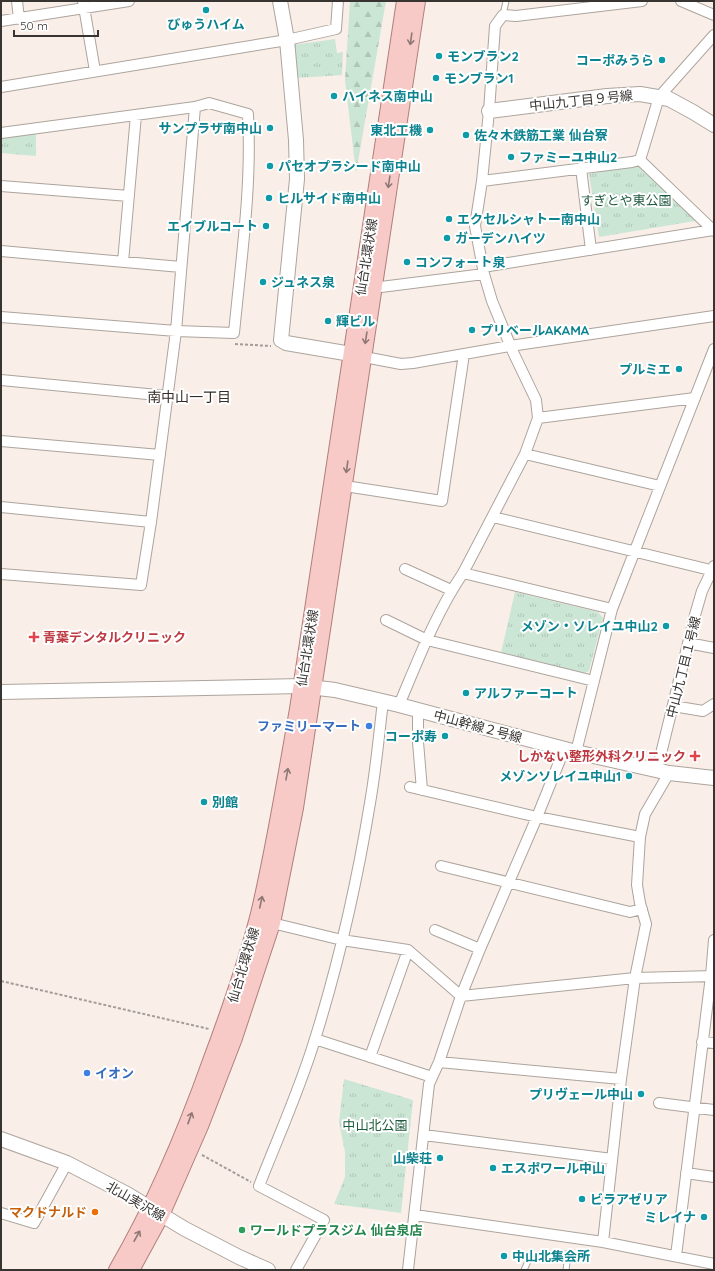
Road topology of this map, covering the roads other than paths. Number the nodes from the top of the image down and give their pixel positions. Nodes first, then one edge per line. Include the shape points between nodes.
1 (17, 1) edge
2 (129, 1) edge
3 (280, 1) edge
4 (338, 1) edge
5 (405, 1) edge
6 (417, 1) edge
7 (506, 1) edge
8 (642, 1) edge
9 (681, 1) edge
10 (83, 5) edge
11 (503, 15) junction
12 (714, 16) edge
13 (19, 18) junction
14 (1, 22) edge
15 (714, 35) edge
16 (287, 40) junction
17 (95, 71) junction
18 (1, 87) edge
19 (659, 97) junction
20 (195, 107) junction
21 (489, 111) junction
22 (136, 115) junction
23 (714, 125) edge
24 (1, 133) edge
25 (640, 160) junction
26 (581, 168) junction
27 (482, 181) junction
28 (1, 186) edge
29 (129, 196) junction
30 (714, 230) edge
31 (591, 250) junction
32 (1, 251) edge
33 (123, 262) junction
34 (181, 267) junction
35 (484, 271) junction
36 (373, 288) junction
37 (714, 316) edge
38 (1, 317) edge
39 (176, 331) junction
40 (510, 346) junction
41 (464, 354) junction
42 (713, 354) edge
43 (357, 355) junction
44 (1, 380) edge
45 (168, 396) junction
46 (695, 398) junction
47 (538, 418) junction
48 (1, 441) edge
49 (525, 454) junction
50 (160, 455) junction
51 (345, 486) junction
52 (660, 486) junction
53 (1, 508) edge
54 (493, 517) junction
55 (151, 522) junction
56 (634, 552) junction
57 (405, 568) dead end
58 (713, 569) edge
59 (463, 573) junction
60 (1, 574) edge
61 (451, 590) junction
62 (612, 609) junction
63 (386, 620) dead end
64 (427, 640) junction
65 (688, 643) junction
66 (714, 648) edge
67 (594, 681) junction
68 (307, 686) junction
69 (1, 692) edge
70 (382, 701) junction
71 (714, 704) edge
72 (399, 705) junction
73 (673, 706) junction
74 (418, 710) junction
75 (570, 751) junction
76 (663, 771) junction
77 (714, 778) edge
78 (410, 787) dead end
79 (422, 790) junction
80 (537, 817) junction
81 (640, 836) junction
82 (440, 866) dead end
83 (510, 882) junction
84 (642, 909) junction
85 (272, 923) junction
86 (435, 930) dead end
87 (342, 940) junction
88 (714, 940) edge
89 (480, 949) junction
90 (408, 950) junction
91 (712, 976) edge
92 (635, 978) junction
93 (461, 996) junction
94 (315, 1039) junction
95 (702, 1042) junction
96 (714, 1043) edge
97 (370, 1058) junction
98 (439, 1062) junction
99 (432, 1077) junction
100 (621, 1079) junction
101 (659, 1103) dead end
102 (694, 1108) junction
103 (714, 1110) edge
104 (424, 1135) junction
105 (1, 1139) edge
106 (612, 1159) junction
107 (67, 1163) junction
108 (686, 1173) junction
109 (714, 1177) edge
110 (156, 1212) junction
111 (1, 1213) edge
112 (415, 1215) junction
113 (603, 1242) junction
114 (676, 1256) junction
115 (714, 1264) edge
116 (117, 1270) edge
117 (131, 1270) edge
118 (268, 1270) edge
119 (296, 1270) edge
120 (408, 1270) edge
121 (524, 1270) edge
122 (566, 1270) edge

1 - 13 street
2 - 10 street
3 - 16 street
4 - 16 street via 336,29
5 - 43 main road, 仙台北環状線
6 -> 36 main road, 仙台北環状線
7 - 11 lane
8 - 11 street via 516,16
9 - 12 street
10 - 13 street
10 - 17 street
11 - 21 street via 495,26
13 - 14 street
15 - 19 street
16 - 17 street
16 - 43 street via 297,179 281,340
17 - 18 street
19 - 21 street, 中山九丁目９号線 via 640,94 607,96
19 - 23 street, 中山九丁目９号線 via 669,99
19 - 25 street
20 - 22 street
20 - 34 street
20 - 39 street via 209,103 248,114 248,187 234,333
21 - 27 street
22 - 24 street
22 - 29 street
25 - 26 street
25 - 30 street
26 - 27 street
26 - 31 street
27 - 35 street via 475,226
28 - 29 street
29 - 33 street
30 - 31 street
31 - 35 street
32 - 33 street
33 - 34 street
34 - 39 street
35 - 36 street
35 - 40 street via 492,301
36 -> 43 main road, 仙台北環状線
37 - 40 street
38 - 39 street
39 - 45 street
40 - 41 street
40 - 47 street via 536,400
41 - 43 street via 413,364 400,364
41 - 51 street via 442,501
42 - 46 street
43 -> 51 main road, 仙台北環状線
43 - 68 main road, 仙台北環状線
44 - 45 street
45 - 50 street
46 - 47 street
46 - 52 street
47 - 49 street
48 - 50 street
49 - 52 street
49 - 54 street
50 - 55 street
51 - 68 main road, 仙台北環状線
52 - 56 street
53 - 55 street
54 - 56 street
54 - 59 street
55 - 60 street via 141,585
56 - 58 street
56 - 62 street
57 - 61 street
58 - 65 street, 中山九丁目１号線 via 702,591
59 - 61 street
59 - 62 street
61 - 64 street
62 - 67 street
63 - 64 street
64 - 67 street
64 - 72 street
65 - 66 street
65 - 73 street, 中山九丁目１号線
67 - 75 street
68 - 69 street, 中山幹線２号線
68 - 70 street, 中山幹線２号線
68 - 85 main road, 仙台北環状線 via 295,808
110 -> 68 main road, 仙台北環状線 via 242,974 259,914
70 - 72 street, 中山幹線２号線
70 - 87 street via 371,802
71 - 73 street via 703,711
72 - 74 street, 中山幹線２号線
73 - 76 street, 中山九丁目１号線
74 - 75 street, 中山幹線２号線
74 - 79 street
75 - 76 street, 中山幹線２号線
75 - 80 street
76 - 77 street, 中山幹線２号線
76 - 81 street, 中山九丁目１号線 via 645,814
78 - 79 street
79 - 80 street
80 - 81 street
80 - 83 street
81 - 84 street, 中山九丁目１号線 via 637,885
82 - 83 street
83 - 84 street via 630,912
83 - 89 street
84 - 92 street, 中山九丁目１号線 via 646,924
85 - 87 street
85 - 110 main road, 仙台北環状線 via 234,1038 200,1126
86 - 89 street
87 - 90 street
87 - 94 street
88 - 91 street
89 - 93 street
90 - 93 street
90 - 97 street
91 - 92 street
91 - 95 street
92 - 93 street
92 - 100 street, 中山九丁目１号線
93 - 98 street
94 - 97 street
94 - 119 street via 259,1186 324,1220
95 - 96 street
95 - 102 street
97 - 99 street
98 - 99 street
98 - 100 street
99 - 104 street
100 - 106 street, 中山九丁目１号線
101 - 102 street
102 - 103 street
102 - 108 street
104 - 106 street
104 - 112 street
105 - 107 street, 北山実沢線
106 - 113 street, 中山九丁目１号線
107 - 110 street, 北山実沢線
107 - 111 street via 34,1223
108 - 109 street
108 - 114 street
116 -> 110 main road, 仙台北環状線
110 - 117 main road, 仙台北環状線
110 - 118 street, 北山実沢線
112 - 113 street
112 - 120 street
113 - 114 street
114 - 115 street
121 - 122 lane via 530,1257 542,1254 568,1254

